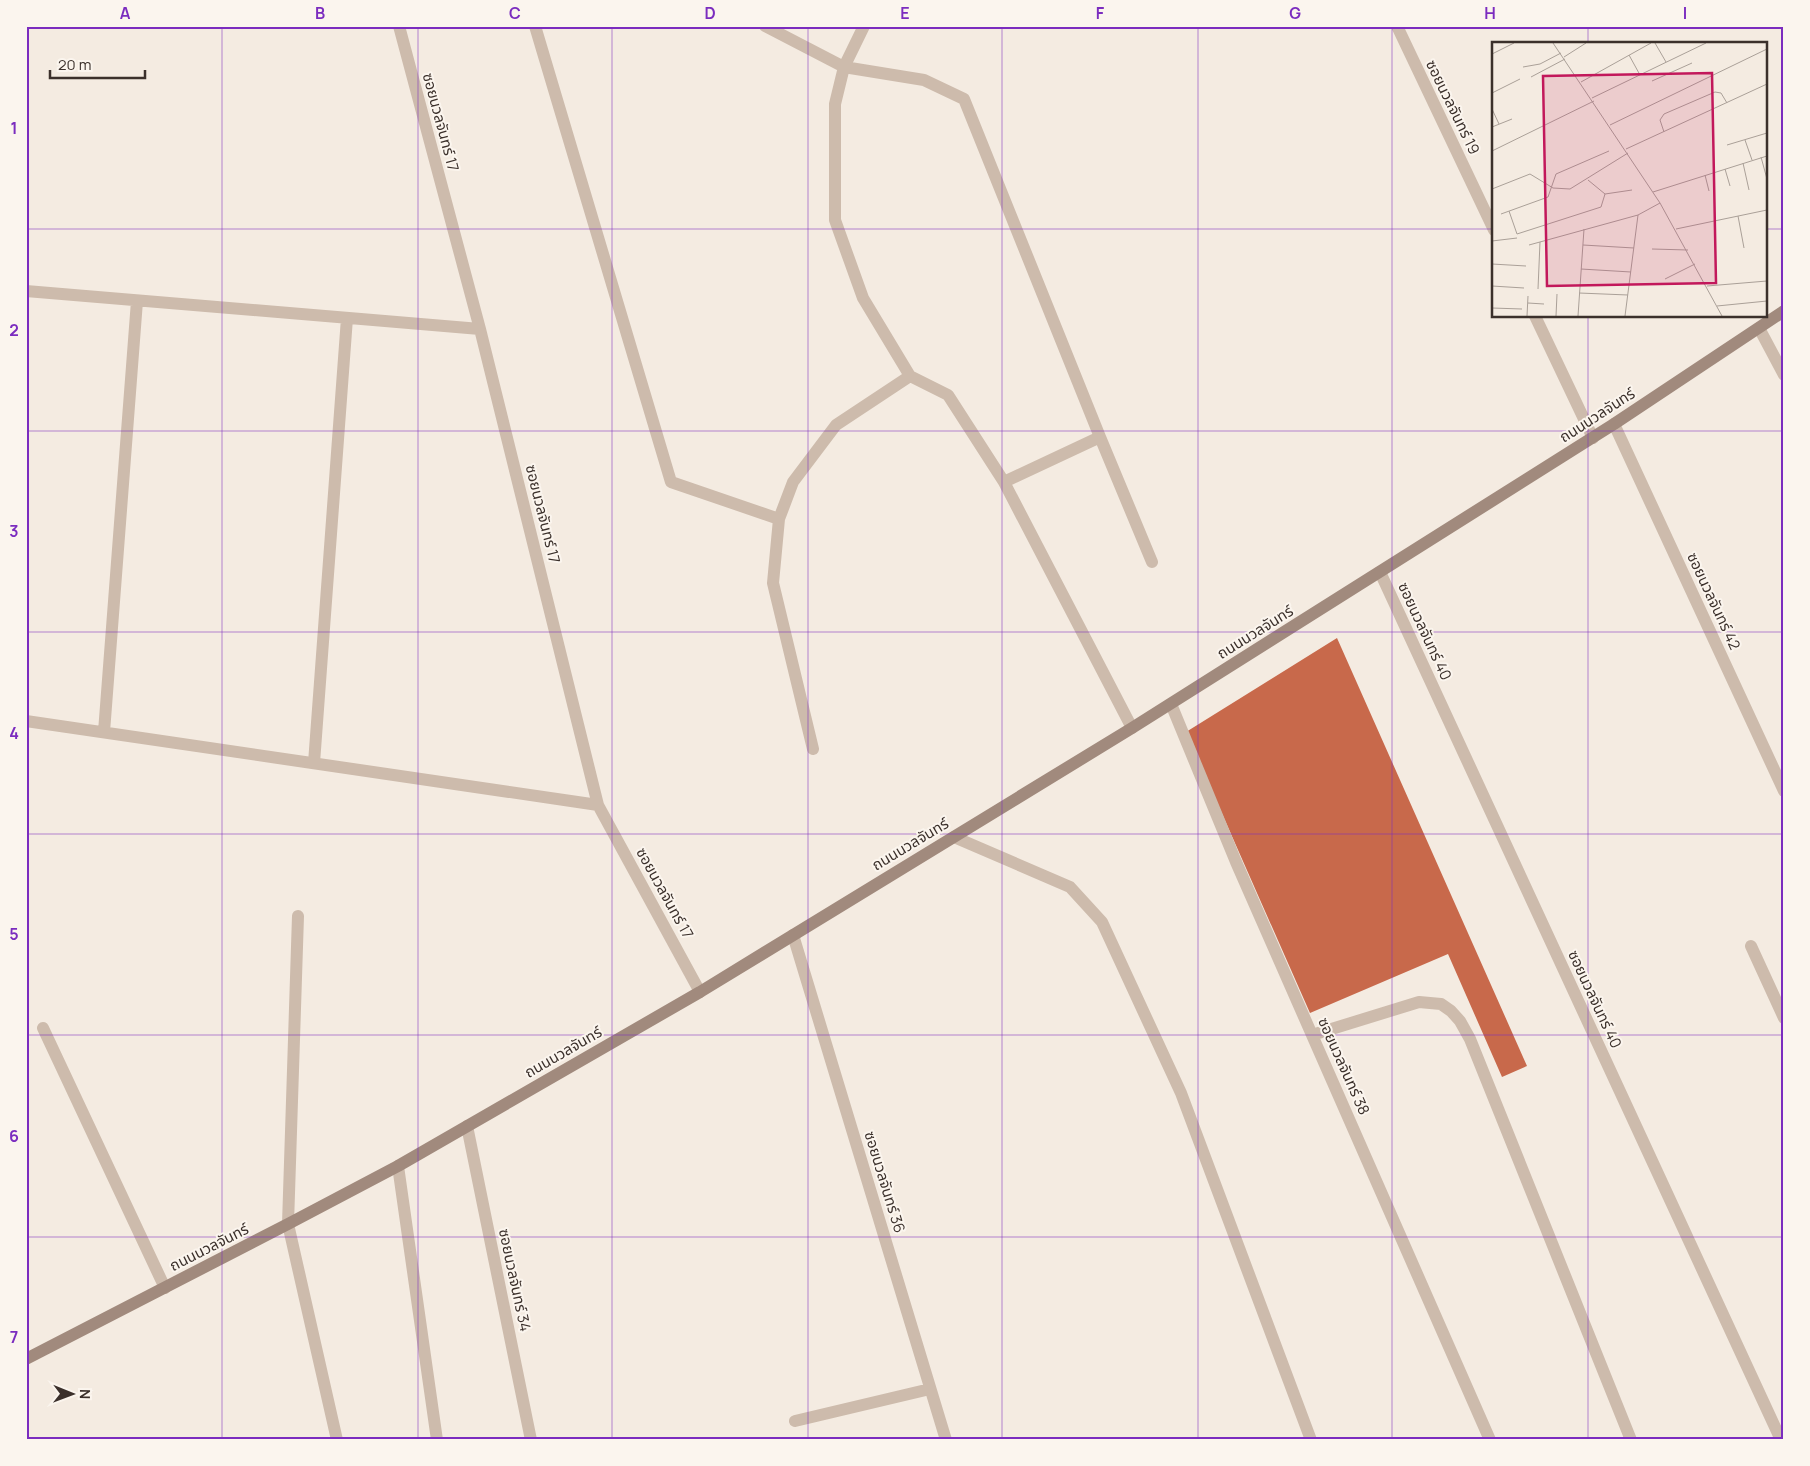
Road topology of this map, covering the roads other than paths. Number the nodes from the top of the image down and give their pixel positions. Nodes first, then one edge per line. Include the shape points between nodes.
1 (399, 26) edge
2 (535, 26) edge
3 (765, 26) edge
4 (864, 26) edge
5 (1397, 26) edge
6 (844, 67) junction
7 (1492, 226) edge
8 (26, 291) edge
9 (137, 301) junction
10 (1784, 311) edge
11 (348, 318) junction
12 (1536, 318) edge
13 (1759, 328) junction
14 (480, 329) junction
15 (1784, 375) edge
16 (910, 376) junction
17 (1614, 424) junction
18 (1100, 437) junction
19 (1593, 438) junction
20 (1004, 482) junction
21 (780, 518) junction
22 (1152, 562) dead end
23 (1380, 572) junction
24 (1171, 704) junction
25 (26, 721) edge
26 (1132, 728) junction
27 (104, 732) junction
28 (813, 749) dead end
29 (314, 763) junction
30 (1784, 791) edge
31 (598, 805) junction
32 (954, 837) junction
33 (298, 916) dead end
34 (793, 935) junction
35 (1751, 946) dead end
36 (700, 992) junction
37 (1784, 1018) edge
38 (43, 1028) dead end
39 (1312, 1035) junction
40 (467, 1126) junction
41 (398, 1166) junction
42 (288, 1224) junction
43 (165, 1288) junction
44 (26, 1359) edge
45 (930, 1389) junction
46 (795, 1421) dead end
47 (338, 1440) edge
48 (437, 1440) edge
49 (531, 1440) edge
50 (946, 1440) edge
51 (1311, 1440) edge
52 (1490, 1440) edge
53 (1631, 1440) edge
54 (1781, 1440) edge

1 - 14 street, ซอยนวลจันทร์ 17
2 - 21 street via 671,482
3 - 6 street
4 - 6 street
5 - 7 street, ซอยนวลจันทร์ 19
6 - 16 street via 835,104 835,220 863,298
6 - 18 street via 924,80 964,99
8 - 9 street
9 - 11 street
9 - 27 street
10 - 13 main road, ถนนนวลจันทร์
11 - 14 street
11 - 29 street
12 - 19 street
13 - 15 street
13 - 17 main road, ถนนนวลจันทร์
14 - 31 street, ซอยนวลจันทร์ 17
16 - 20 street via 948,395
16 - 21 street via 836,425 793,482
17 - 19 main road, ถนนนวลจันทร์
17 - 30 street, ซอยนวลจันทร์ 42
18 - 20 street
18 - 22 street
19 - 23 main road, ถนนนวลจันทร์
20 - 26 street
21 - 28 street via 773,583
23 - 24 main road, ถนนนวลจันทร์
23 - 54 street, ซอยนวลจันทร์ 40
24 - 26 main road, ถนนนวลจันทร์
24 - 39 street, ซอยนวลจันทร์ 38
25 - 27 street
26 - 32 main road, ถนนนวลจันทร์
27 - 29 street
29 - 31 street
31 - 36 street, ซอยนวลจันทร์ 17
32 - 34 main road, ถนนนวลจันทร์
32 - 51 street via 1070,887 1102,922 1181,1093
33 - 42 street
34 - 36 main road, ถนนนวลจันทร์
34 - 45 street, ซอยนวลจันทร์ 36
35 - 37 street
36 - 40 main road, ถนนนวลจันทร์
38 - 43 street
39 - 52 street, ซอยนวลจันทร์ 38
39 - 53 street via 1418,1002 1441,1004 1460,1021
40 - 41 main road, ถนนนวลจันทร์
40 - 49 street, ซอยนวลจันทร์ 34
41 - 42 main road, ถนนนวลจันทร์
41 - 48 street
42 - 43 main road, ถนนนวลจันทร์
42 - 47 street
43 - 44 main road, ถนนนวลจันทร์
45 - 46 street
45 - 50 street, ซอยนวลจันทร์ 36

